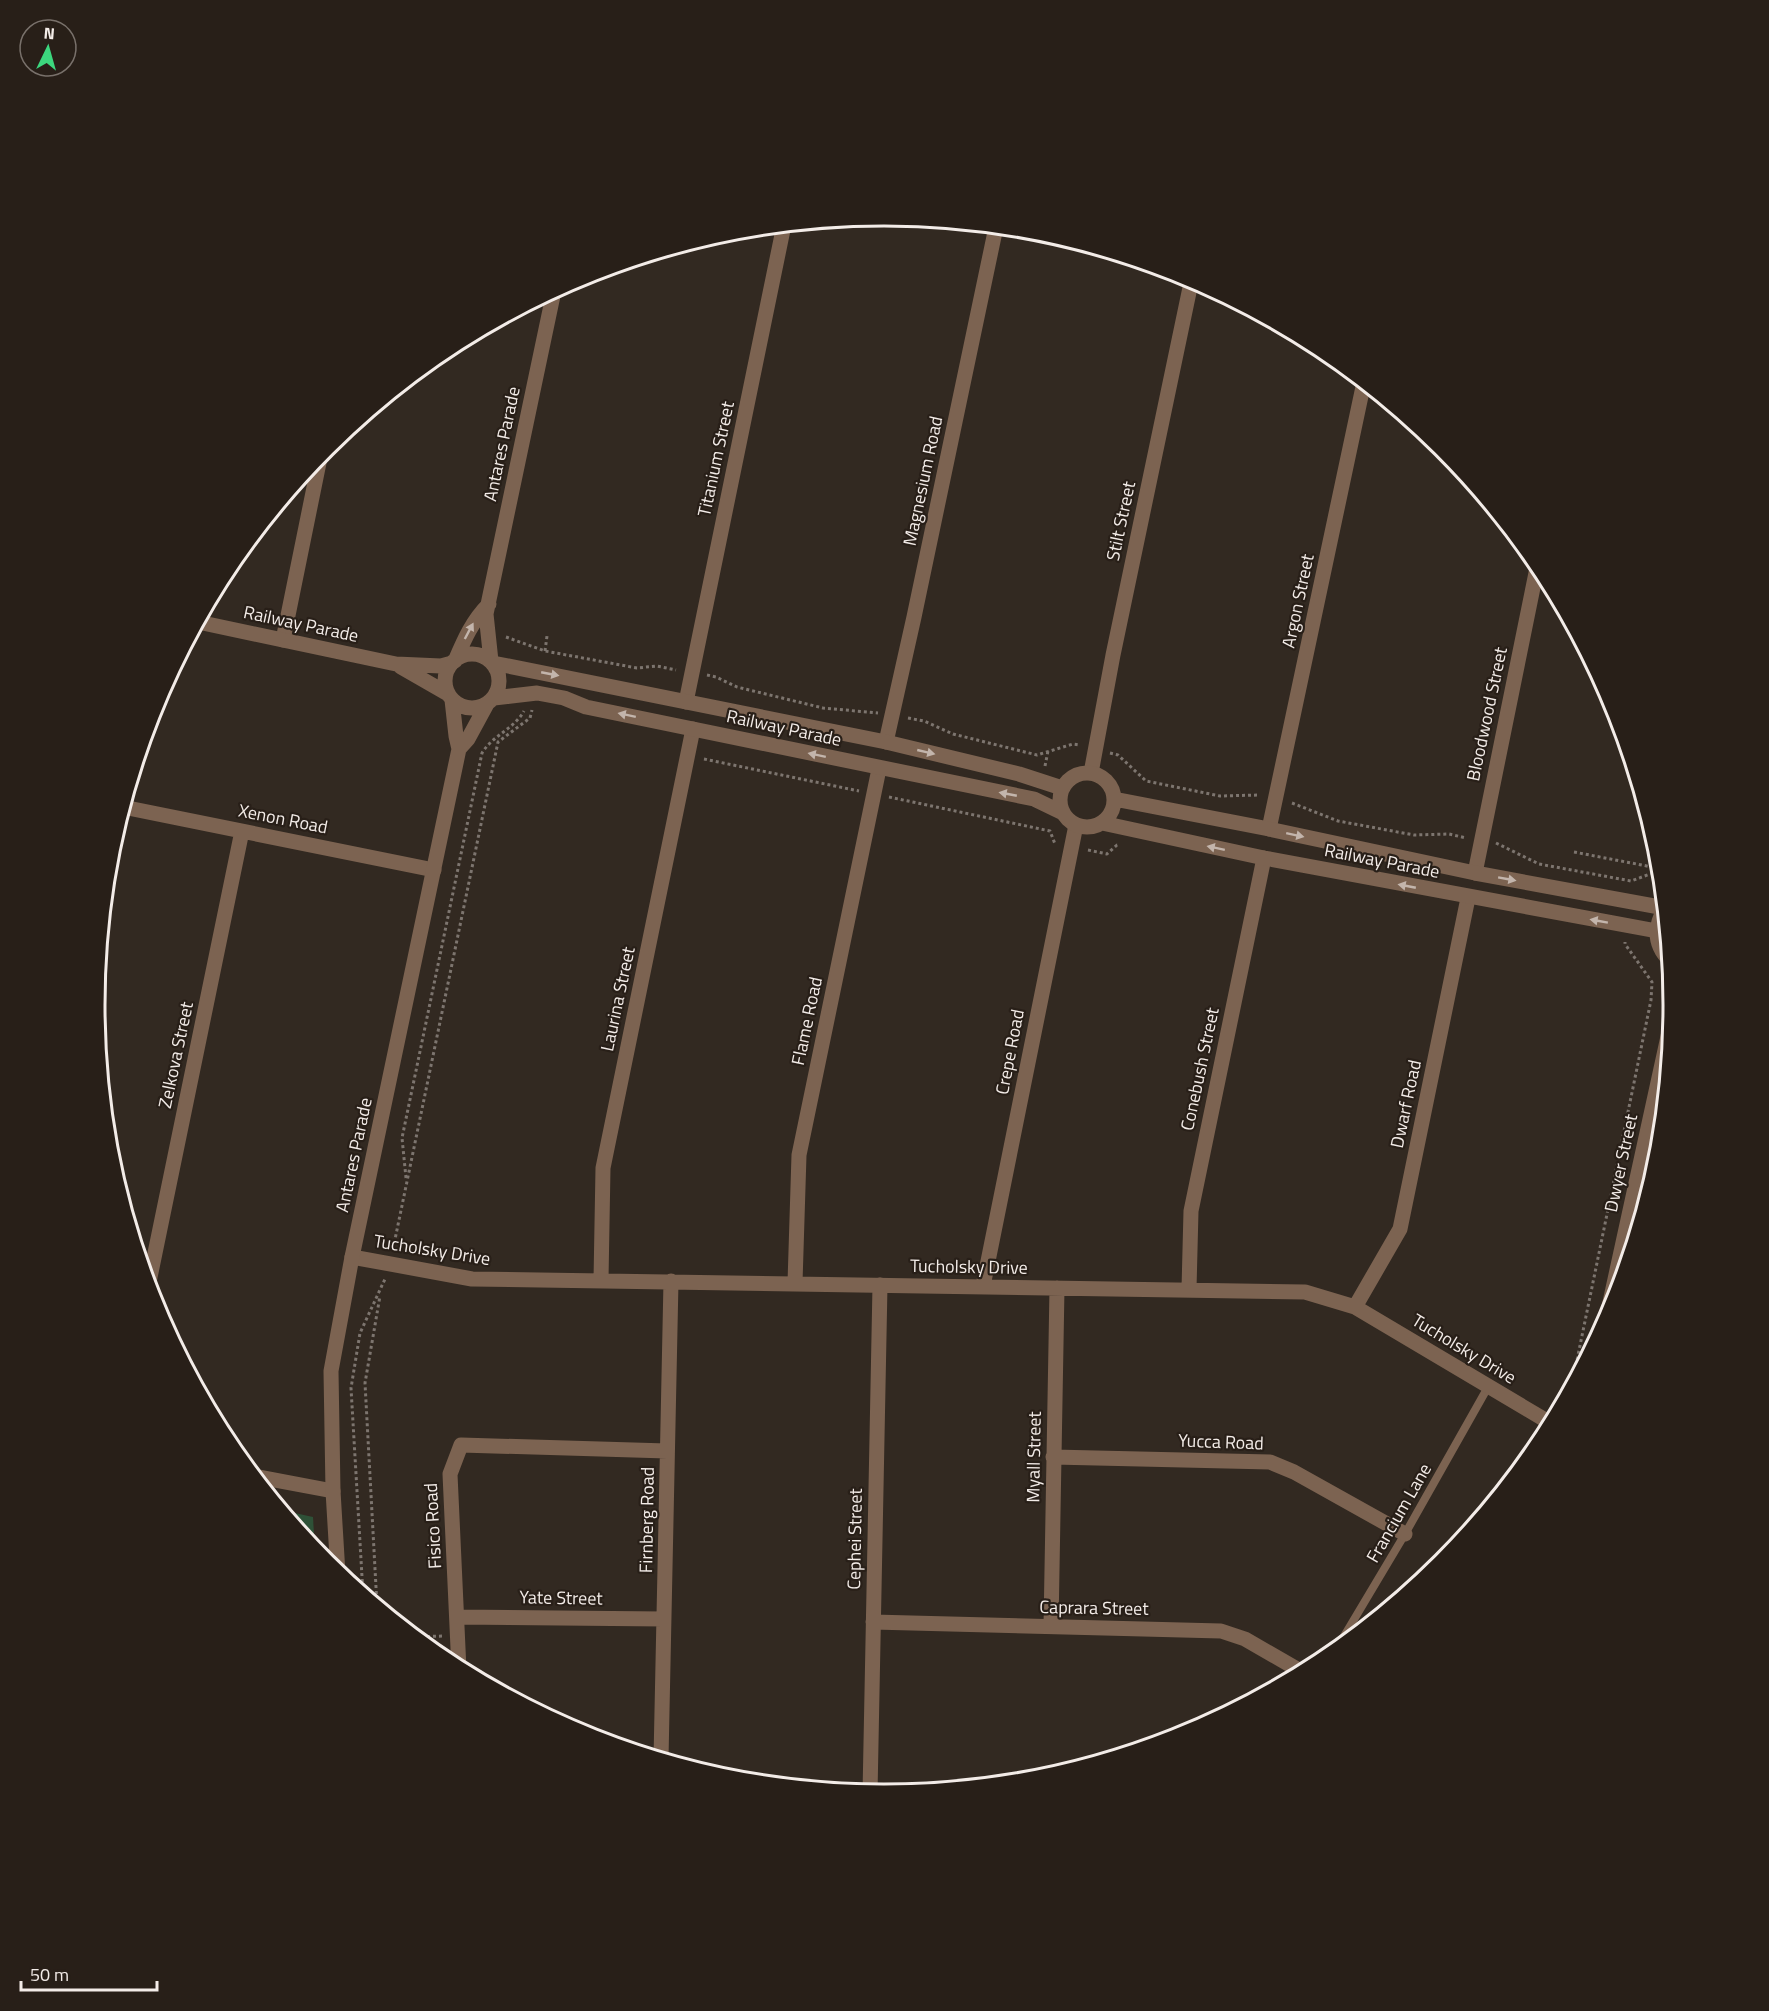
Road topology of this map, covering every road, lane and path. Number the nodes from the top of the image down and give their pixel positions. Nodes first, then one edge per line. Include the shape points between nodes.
1 (782, 233) edge
2 (994, 234) edge
3 (1190, 288) edge
4 (552, 301) edge
5 (1362, 390) edge
6 (317, 471) edge
7 (1535, 576) edge
8 (489, 604) junction
9 (205, 623) edge
10 (283, 640) junction
11 (537, 648) dead end
12 (453, 662) junction
13 (492, 662) junction
14 (396, 664) junction
15 (533, 672) junction
16 (530, 694) junction
17 (450, 697) junction
18 (491, 701) junction
19 (686, 702) junction
20 (693, 729) junction
21 (498, 742) dead end
22 (886, 742) junction
23 (459, 749) junction
24 (879, 769) junction
25 (1091, 773) junction
26 (1062, 788) junction
27 (1114, 799) junction
28 (131, 809) edge
29 (1063, 813) junction
30 (1102, 823) junction
31 (1076, 825) junction
32 (1269, 829) junction
33 (242, 831) junction
34 (1125, 846) dead end
35 (1071, 847) junction
36 (1574, 852) dead end
37 (1264, 858) junction
38 (1651, 867) edge
39 (434, 870) junction
40 (1475, 873) junction
41 (1631, 881) dead end
42 (1468, 898) junction
43 (1634, 902) junction
44 (1657, 906) edge
45 (1659, 921) edge
46 (1629, 926) junction
47 (1657, 931) junction
48 (1661, 949) edge
49 (1660, 1078) edge
50 (407, 1183) junction
51 (352, 1257) junction
52 (390, 1265) junction
53 (151, 1270) edge
54 (1616, 1273) edge
55 (601, 1280) junction
56 (671, 1281) junction
57 (795, 1283) junction
58 (880, 1284) junction
59 (983, 1286) junction
60 (1057, 1288) junction
61 (1189, 1289) junction
62 (381, 1291) junction
63 (1355, 1307) junction
64 (1576, 1365) edge
65 (1488, 1387) junction
66 (1548, 1414) edge
67 (667, 1451) junction
68 (1053, 1456) junction
69 (265, 1478) edge
70 (333, 1491) junction
71 (1405, 1534) junction
72 (337, 1561) edge
73 (362, 1584) edge
74 (376, 1597) edge
75 (457, 1617) junction
76 (664, 1619) junction
77 (873, 1622) junction
78 (1051, 1626) junction
79 (1345, 1634) edge
80 (458, 1635) junction
81 (427, 1636) edge
82 (459, 1659) edge
83 (1296, 1668) edge
84 (662, 1752) edge
85 (870, 1784) edge

1 - 19 street, Titanium Street
2 - 22 street, Magnesium Road
3 - 25 street, Stilt Street
4 - 8 street, Antares Parade
5 - 32 street, Argon Street
6 - 10 street
7 - 40 street, Bloodwood Street
12 -> 8 street, Antares Parade via 469,630
8 - 13 street, Antares Parade via 487,634
9 - 10 street, Railway Parade
10 - 14 street, Railway Parade
11 - 15 path
12 - 13 street via 468,654
12 - 14 street, Railway Parade via 441,666
12 - 17 street via 445,678
13 - 15 street, Railway Parade
13 - 18 street via 500,680
14 - 17 street, Railway Parade
15 -> 19 street, Railway Parade
16 - 18 street, Railway Parade
20 -> 16 street, Railway Parade via 586,707 564,698
16 - 50 path via 519,719 489,742 482,753 402,1138
17 - 18 street via 470,708
17 - 23 street, Antares Parade
18 - 23 street, Antares Parade
19 - 22 street, Railway Parade
24 -> 20 street, Railway Parade
20 - 55 street, Laurina Street via 603,1168
21 - 50 path
22 -> 26 street, Railway Parade
23 - 39 street, Antares Parade
29 -> 24 street, Railway Parade via 1034,799
24 - 57 street, Flame Road via 799,1155
25 - 26 street via 1074,776
25 - 27 street via 1107,782
26 - 29 street
27 - 30 street via 1109,817
27 - 32 street, Railway Parade
28 - 33 street, Xenon Road
29 - 31 street
30 - 31 street via 1093,827
37 -> 30 street, Railway Parade
31 - 35 street, Crepe Road
32 -> 40 street, Railway Parade
33 - 39 street, Xenon Road
33 - 53 street, Zelkova Street
34 - 35 path via 1117,845 1107,854
35 - 59 street, Crepe Road
36 - 38 path
42 -> 37 street, Railway Parade
37 - 61 street, Conebush Street via 1191,1211
39 - 51 street, Antares Parade
40 -> 43 street, Railway Parade
41 - 43 path
46 -> 42 street, Railway Parade
42 - 63 street, Dwarf Road via 1400,1229
43 - 44 street, Railway Parade
45 - 47 street
46 - 47 street, Railway Parade
46 - 64 path via 1625,944 1652,982 1651,1000
47 - 48 street
49 - 54 street, Dwyer Street
50 - 52 path
51 - 52 street, Tucholsky Drive
51 - 70 street, Antares Parade via 331,1371
52 - 55 street, Tucholsky Drive via 472,1279
52 - 62 path
55 - 56 street, Tucholsky Drive
56 - 57 street, Tucholsky Drive
56 - 67 street, Firnberg Road
57 - 58 street, Tucholsky Drive
58 - 59 street, Tucholsky Drive
58 - 77 street, Cephei Street
59 - 60 street, Tucholsky Drive
60 - 61 street, Tucholsky Drive
60 - 68 street, Myall Street
61 - 63 street, Tucholsky Drive via 1305,1292
62 - 73 path via 360,1334 351,1388
62 - 74 path via 365,1383
63 - 65 street, Tucholsky Drive
65 - 66 street, Tucholsky Drive
65 - 71 lane, Francium Lane
67 - 75 street, Fisico Road via 461,1446 450,1474
67 - 76 street, Firnberg Road
68 - 71 street, Yucca Road via 1270,1462
68 - 78 street, Myall Street
69 - 70 street
70 - 72 street, Antares Parade
71 - 79 lane, Francium Lane
75 - 76 street, Yate Street
75 - 80 street, Fisico Road
76 - 84 street, Firnberg Road
77 - 78 street, Caprara Street
77 - 85 street, Cephei Street
78 - 83 street, Caprara Street via 1221,1631 1245,1639
80 - 81 path
80 - 82 street, Fisico Road

